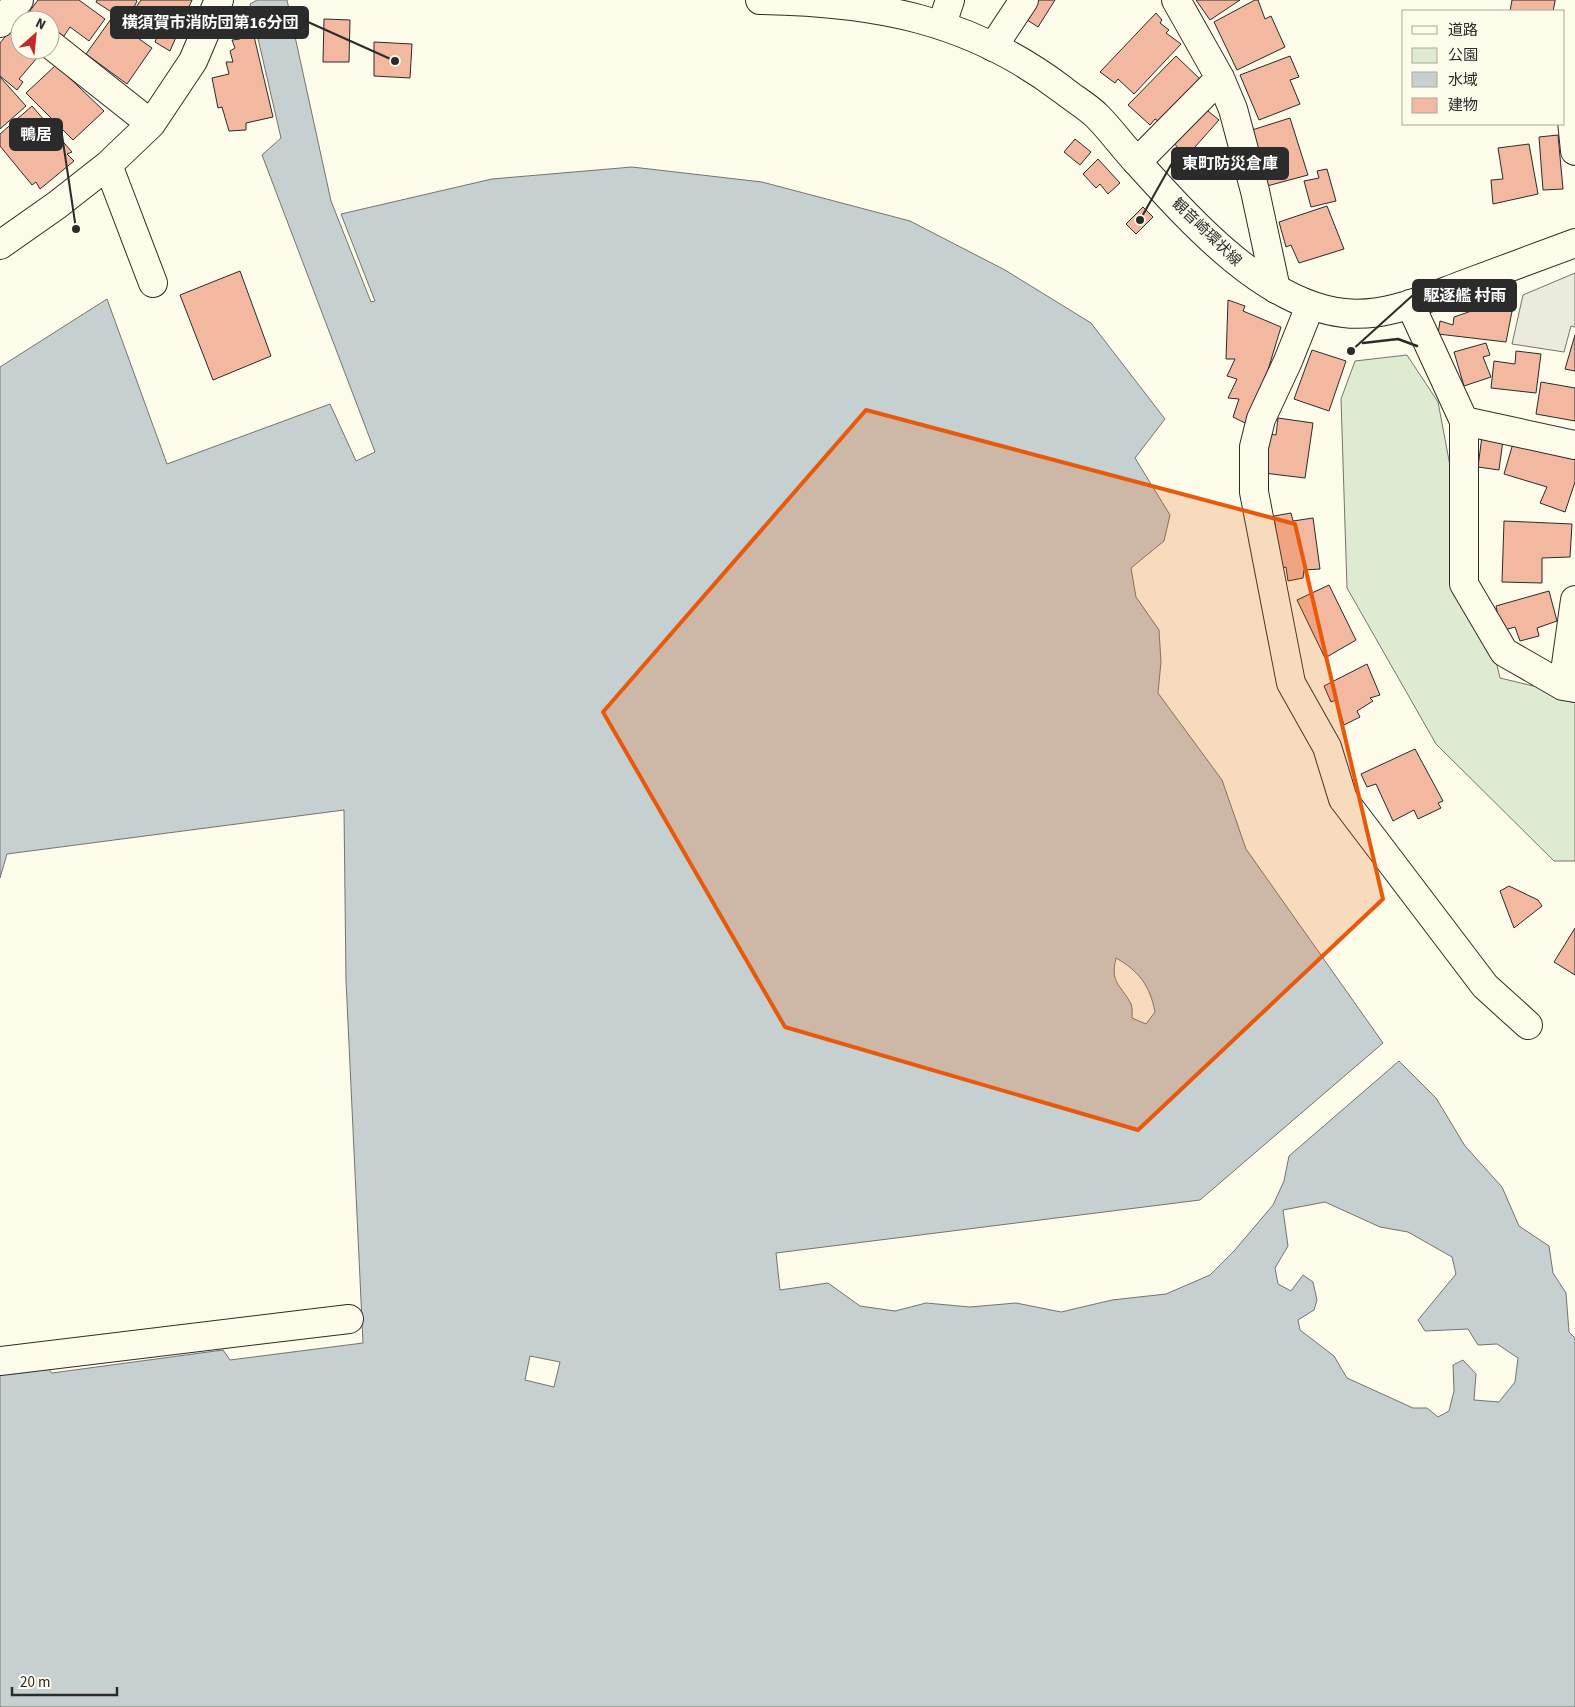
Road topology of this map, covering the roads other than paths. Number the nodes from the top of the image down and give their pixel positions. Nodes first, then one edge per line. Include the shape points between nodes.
1 (219, 0) edge
2 (760, 0) edge
3 (792, 0) edge
4 (1024, 0) edge
5 (1176, 0) edge
6 (1570, 0) edge
7 (900, 6) edge
8 (946, 12) edge
9 (1565, 26) edge
10 (994, 47) junction
11 (60, 52) edge
12 (1565, 52) edge
13 (1220, 78) junction
14 (151, 124) junction
15 (1575, 151) edge
16 (1137, 162) junction
17 (108, 165) junction
18 (1575, 243) edge
19 (0, 245) edge
20 (153, 283) dead end
21 (1276, 289) junction
22 (1410, 304) junction
23 (1310, 306) junction
24 (1464, 421) junction
25 (1575, 445) edge
26 (1575, 600) edge
27 (1569, 687) edge
28 (1528, 1025) dead end
29 (349, 1319) dead end
30 (0, 1361) edge

1 - 14 street via 193,61
2 - 3 street, 観音崎環状線
3 - 7 street, 観音崎環状線
4 - 10 street
5 - 13 street
6 - 9 street
7 - 8 street, 観音崎環状線
8 - 10 street, 観音崎環状線
10 - 16 street, 観音崎環状線 via 1037,70 1096,116
11 - 14 street
12 - 15 street
13 - 16 street
13 - 21 street via 1233,108 1253,182
14 - 17 street
16 - 21 street, 観音崎環状線 via 1213,240 1254,276
17 - 19 street via 58,206
17 - 20 street
18 - 22 street, 観音崎環状線
21 - 23 street, 観音崎環状線
22 - 23 street, 観音崎環状線 via 1373,314 1344,314
22 - 24 street
23 - 28 street via 1261,419 1254,448 1254,492 1291,683 1327,747 1343,800 1485,986
24 - 25 street
24 - 27 street via 1464,584 1504,652
26 - 27 street
29 - 30 street

